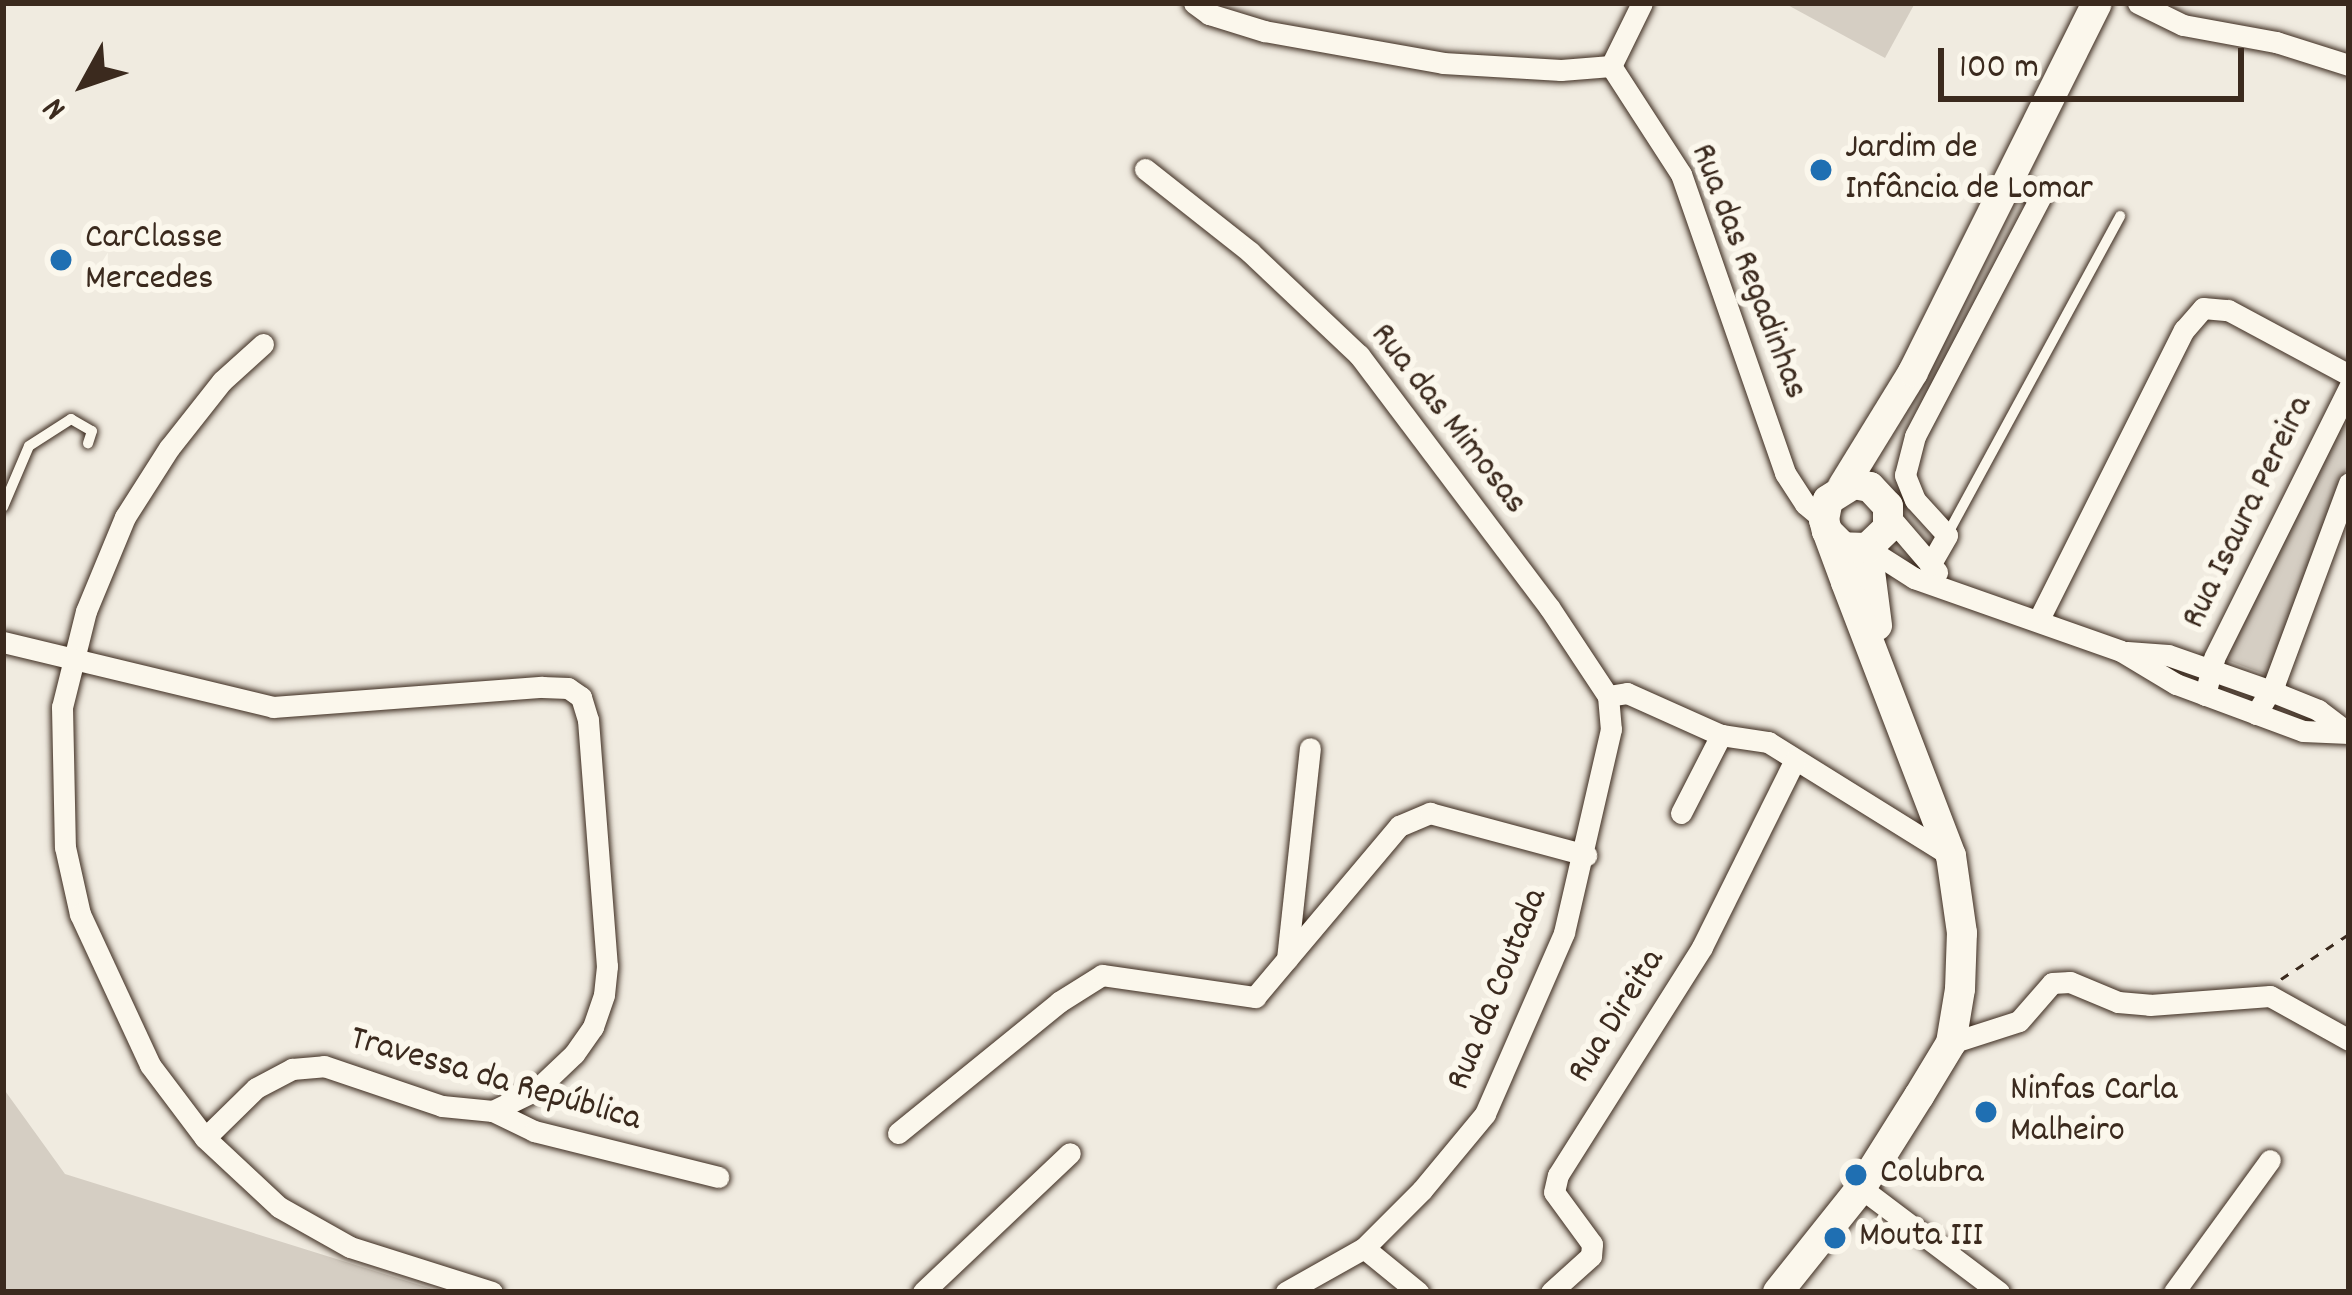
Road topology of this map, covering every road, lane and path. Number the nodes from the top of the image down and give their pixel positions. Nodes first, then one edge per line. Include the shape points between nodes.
1 (1194, 3) edge
2 (1642, 3) edge
3 (2097, 3) edge
4 (2138, 3) edge
5 (2349, 65) edge
6 (1611, 66) junction
7 (1145, 169) dead end
8 (2006, 181) junction
9 (2120, 216) dead end
10 (263, 344) dead end
11 (1913, 372) junction
12 (2349, 375) edge
13 (2349, 387) edge
14 (1776, 440) junction
15 (88, 443) dead end
16 (2349, 483) edge
17 (1839, 489) junction
18 (1886, 506) junction
19 (3, 507) edge
20 (1826, 526) junction
21 (1947, 535) junction
22 (1867, 548) junction
23 (1922, 572) junction
24 (2038, 621) junction
25 (1880, 639) junction
26 (3, 642) edge
27 (2121, 651) junction
28 (74, 658) junction
29 (2210, 668) junction
30 (2271, 691) junction
31 (2205, 695) junction
32 (1608, 696) junction
33 (1893, 700) junction
34 (2256, 714) junction
35 (2349, 733) edge
36 (1721, 735) junction
37 (1310, 748) dead end
38 (1795, 760) junction
39 (1681, 813) dead end
40 (1586, 855) junction
41 (1951, 856) junction
42 (2349, 934) edge
43 (1287, 959) junction
44 (2278, 980) dead end
45 (2349, 1040) edge
46 (1951, 1043) junction
47 (493, 1111) junction
48 (898, 1133) dead end
49 (205, 1138) junction
50 (1070, 1153) dead end
51 (2270, 1160) dead end
52 (718, 1178) dead end
53 (1861, 1189) junction
54 (1364, 1248) junction
55 (492, 1292) edge
56 (923, 1292) edge
57 (1286, 1292) edge
58 (1418, 1292) edge
59 (1551, 1292) edge
60 (1778, 1292) edge
61 (1999, 1292) edge
62 (2174, 1292) edge

1 - 6 street via 1264,31 1400,56 1561,70
2 - 6 street
3 - 8 main road
4 - 5 street via 2183,25
6 - 14 street, Rua das Regadinhas via 1681,174
7 - 32 street, Rua das Mimosas via 1250,251 1360,355
8 - 11 main road
8 - 21 street via 2041,196 1915,436 1905,475 1915,500
9 - 21 lane
10 - 28 street via 195,414 125,517
11 - 17 main road
11 - 18 main road via 1890,440
12 - 24 street via 2228,310 2204,308 2184,330
13 - 29 street, Rua Isaura Pereira
14 - 17 street, Rua das Regadinhas via 1810,485
14 - 20 street, Rua das Regadinhas via 1785,473
15 - 19 lane via 92,431 71,419 29,446
16 - 30 street
17 - 18 main road via 1870,487
17 - 20 main road
18 - 22 main road via 1884,535
18 - 23 street
20 - 22 main road via 1844,547
20 - 33 main road
21 - 23 street
22 - 23 street
22 - 25 main road
23 - 24 street
23 - 25 street via 1888,594
24 - 27 street
25 - 33 main road
26 - 28 street
27 - 29 street
27 - 31 street
28 - 47 street via 273,706 542,686 581,698 604,995 574,1054 536,1090
28 - 49 street via 62,706 61,785 80,914 150,1065
29 - 30 street
29 - 31 street, Rua Isaura Pereira
30 - 34 street
30 - 35 street
31 - 34 street
32 - 36 street via 1627,693
32 - 40 street, Rua da Coutada via 1611,729
33 - 41 main road
34 - 35 street via 2303,731
36 - 38 street via 1768,742
36 - 39 street
37 - 43 street
38 - 41 street
38 - 59 street, Rua Direita via 1702,947 1558,1174 1554,1192 1592,1244 1591,1256
40 - 43 street via 1430,813 1399,826
40 - 54 street, Rua da Coutada via 1564,933 1485,1114
41 - 46 main road via 1963,934
42 - 44 path
43 - 48 street via 1255,997 1102,975
45 - 46 street via 2270,996 2150,1005 2070,982 2052,983 2019,1021
46 - 53 main road
47 - 49 street, Travessa da República via 442,1106 324,1066 292,1069 256,1088
47 - 52 street, Travessa da República via 534,1131
49 - 55 street via 279,1207 350,1247
50 - 56 street
51 - 62 street
53 - 60 main road
53 - 61 street
54 - 57 street, Rua da Coutada
54 - 58 street

